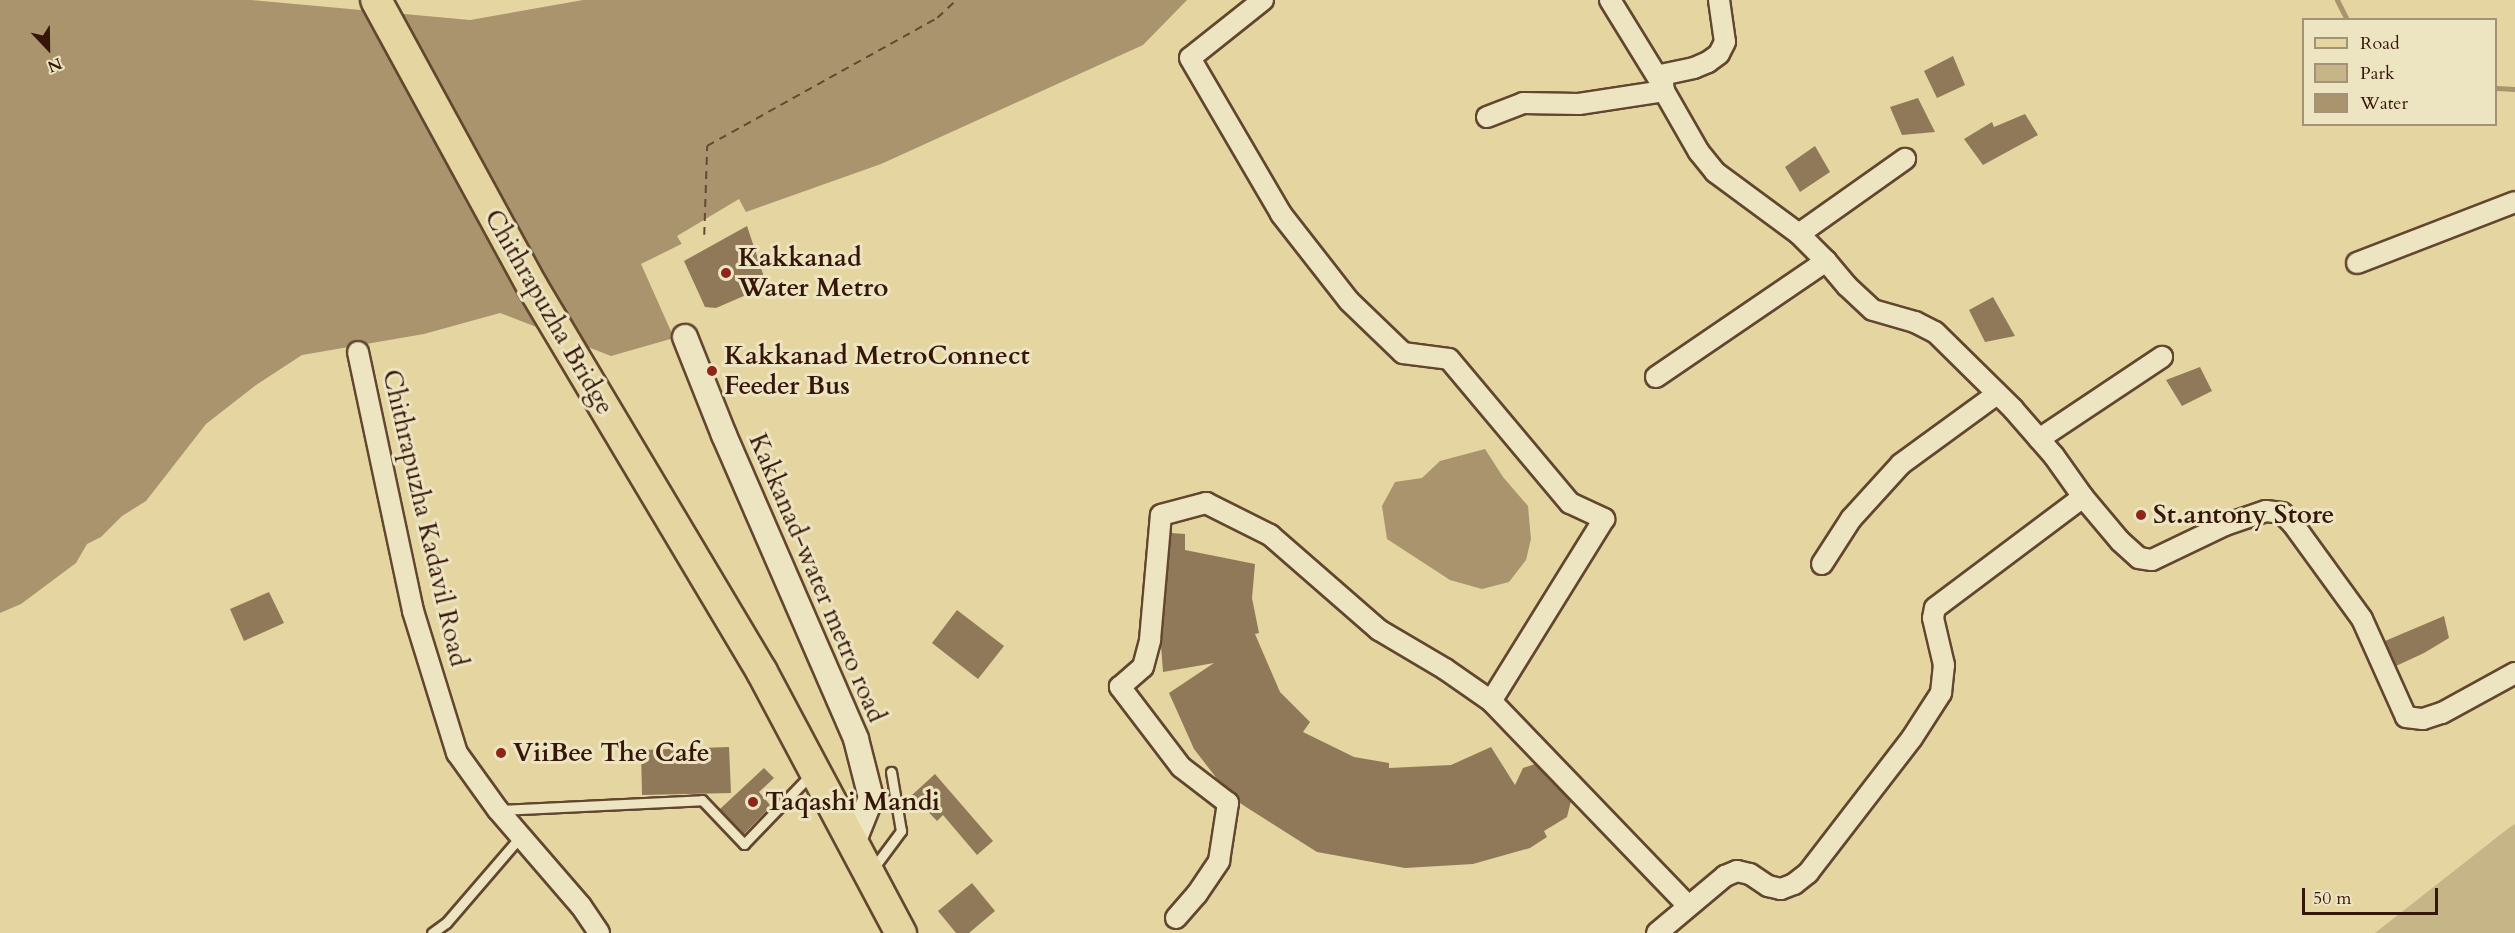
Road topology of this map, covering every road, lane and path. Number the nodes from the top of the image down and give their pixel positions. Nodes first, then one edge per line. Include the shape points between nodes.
1 (376, 0) edge
2 (1263, 0) edge
3 (1610, 0) edge
4 (1719, 0) edge
5 (1663, 87) junction
6 (1487, 117) dead end
7 (1905, 159) dead end
8 (2515, 202) edge
9 (1798, 234) junction
10 (1827, 261) junction
11 (2357, 263) dead end
12 (685, 337) dead end
13 (358, 352) dead end
14 (2162, 357) dead end
15 (1656, 377) dead end
16 (1997, 394) junction
17 (2039, 439) junction
18 (2083, 497) junction
19 (1822, 564) dead end
20 (2515, 674) edge
21 (1491, 701) junction
22 (814, 770) junction
23 (891, 772) dead end
24 (498, 810) junction
25 (520, 837) junction
26 (853, 843) junction
27 (869, 873) junction
28 (1687, 906) junction
29 (1176, 918) dead end
30 (432, 933) edge
31 (599, 933) edge
32 (901, 933) edge
33 (1657, 933) edge

1 - 22 main road, Chithrapuzha Bridge via 531,286 730,619
2 - 21 street via 1190,58 1281,214 1349,301 1403,353 1449,359 1570,503 1604,519
3 - 5 street
4 - 5 street via 1725,42 1719,54 1695,68 1662,75
5 - 6 street via 1579,104 1523,103
5 - 9 street via 1699,153 1715,172
7 - 9 street
8 - 11 street
9 - 10 street
10 - 15 street
10 - 16 street via 1846,286 1873,310 1935,332
12 - 26 street, Kakkanad-water metro road via 856,739 871,798
13 - 24 street, Chithrapuzha Kadavil Road via 413,611 433,677 457,753
14 - 17 street
16 - 17 street
16 - 19 street via 1901,464 1851,519
17 - 18 street
18 - 20 street via 2126,547 2139,558 2152,560 2225,525 2266,511 2282,513 2362,619 2406,717 2423,719 2442,713
18 - 28 street via 1935,608 1933,618 1944,665 1941,693 1912,738 1808,873 1781,889 1737,871
21 - 28 street
21 - 29 street via 1379,630 1270,535 1206,503 1161,515 1150,640 1143,667 1120,687 1181,767 1228,803 1219,861
22 - 24 lane via 744,844 702,800
22 - 26 main road, Chithrapuzha Bridge
23 - 27 lane via 901,831
24 - 25 street, Chithrapuzha Kadavil Road
25 - 30 lane via 446,923
25 - 31 street, Chithrapuzha Kadavil Road via 581,906
26 - 27 main road, Chithrapuzha Bridge
27 - 32 main road, Chithrapuzha Bridge
28 - 33 street

